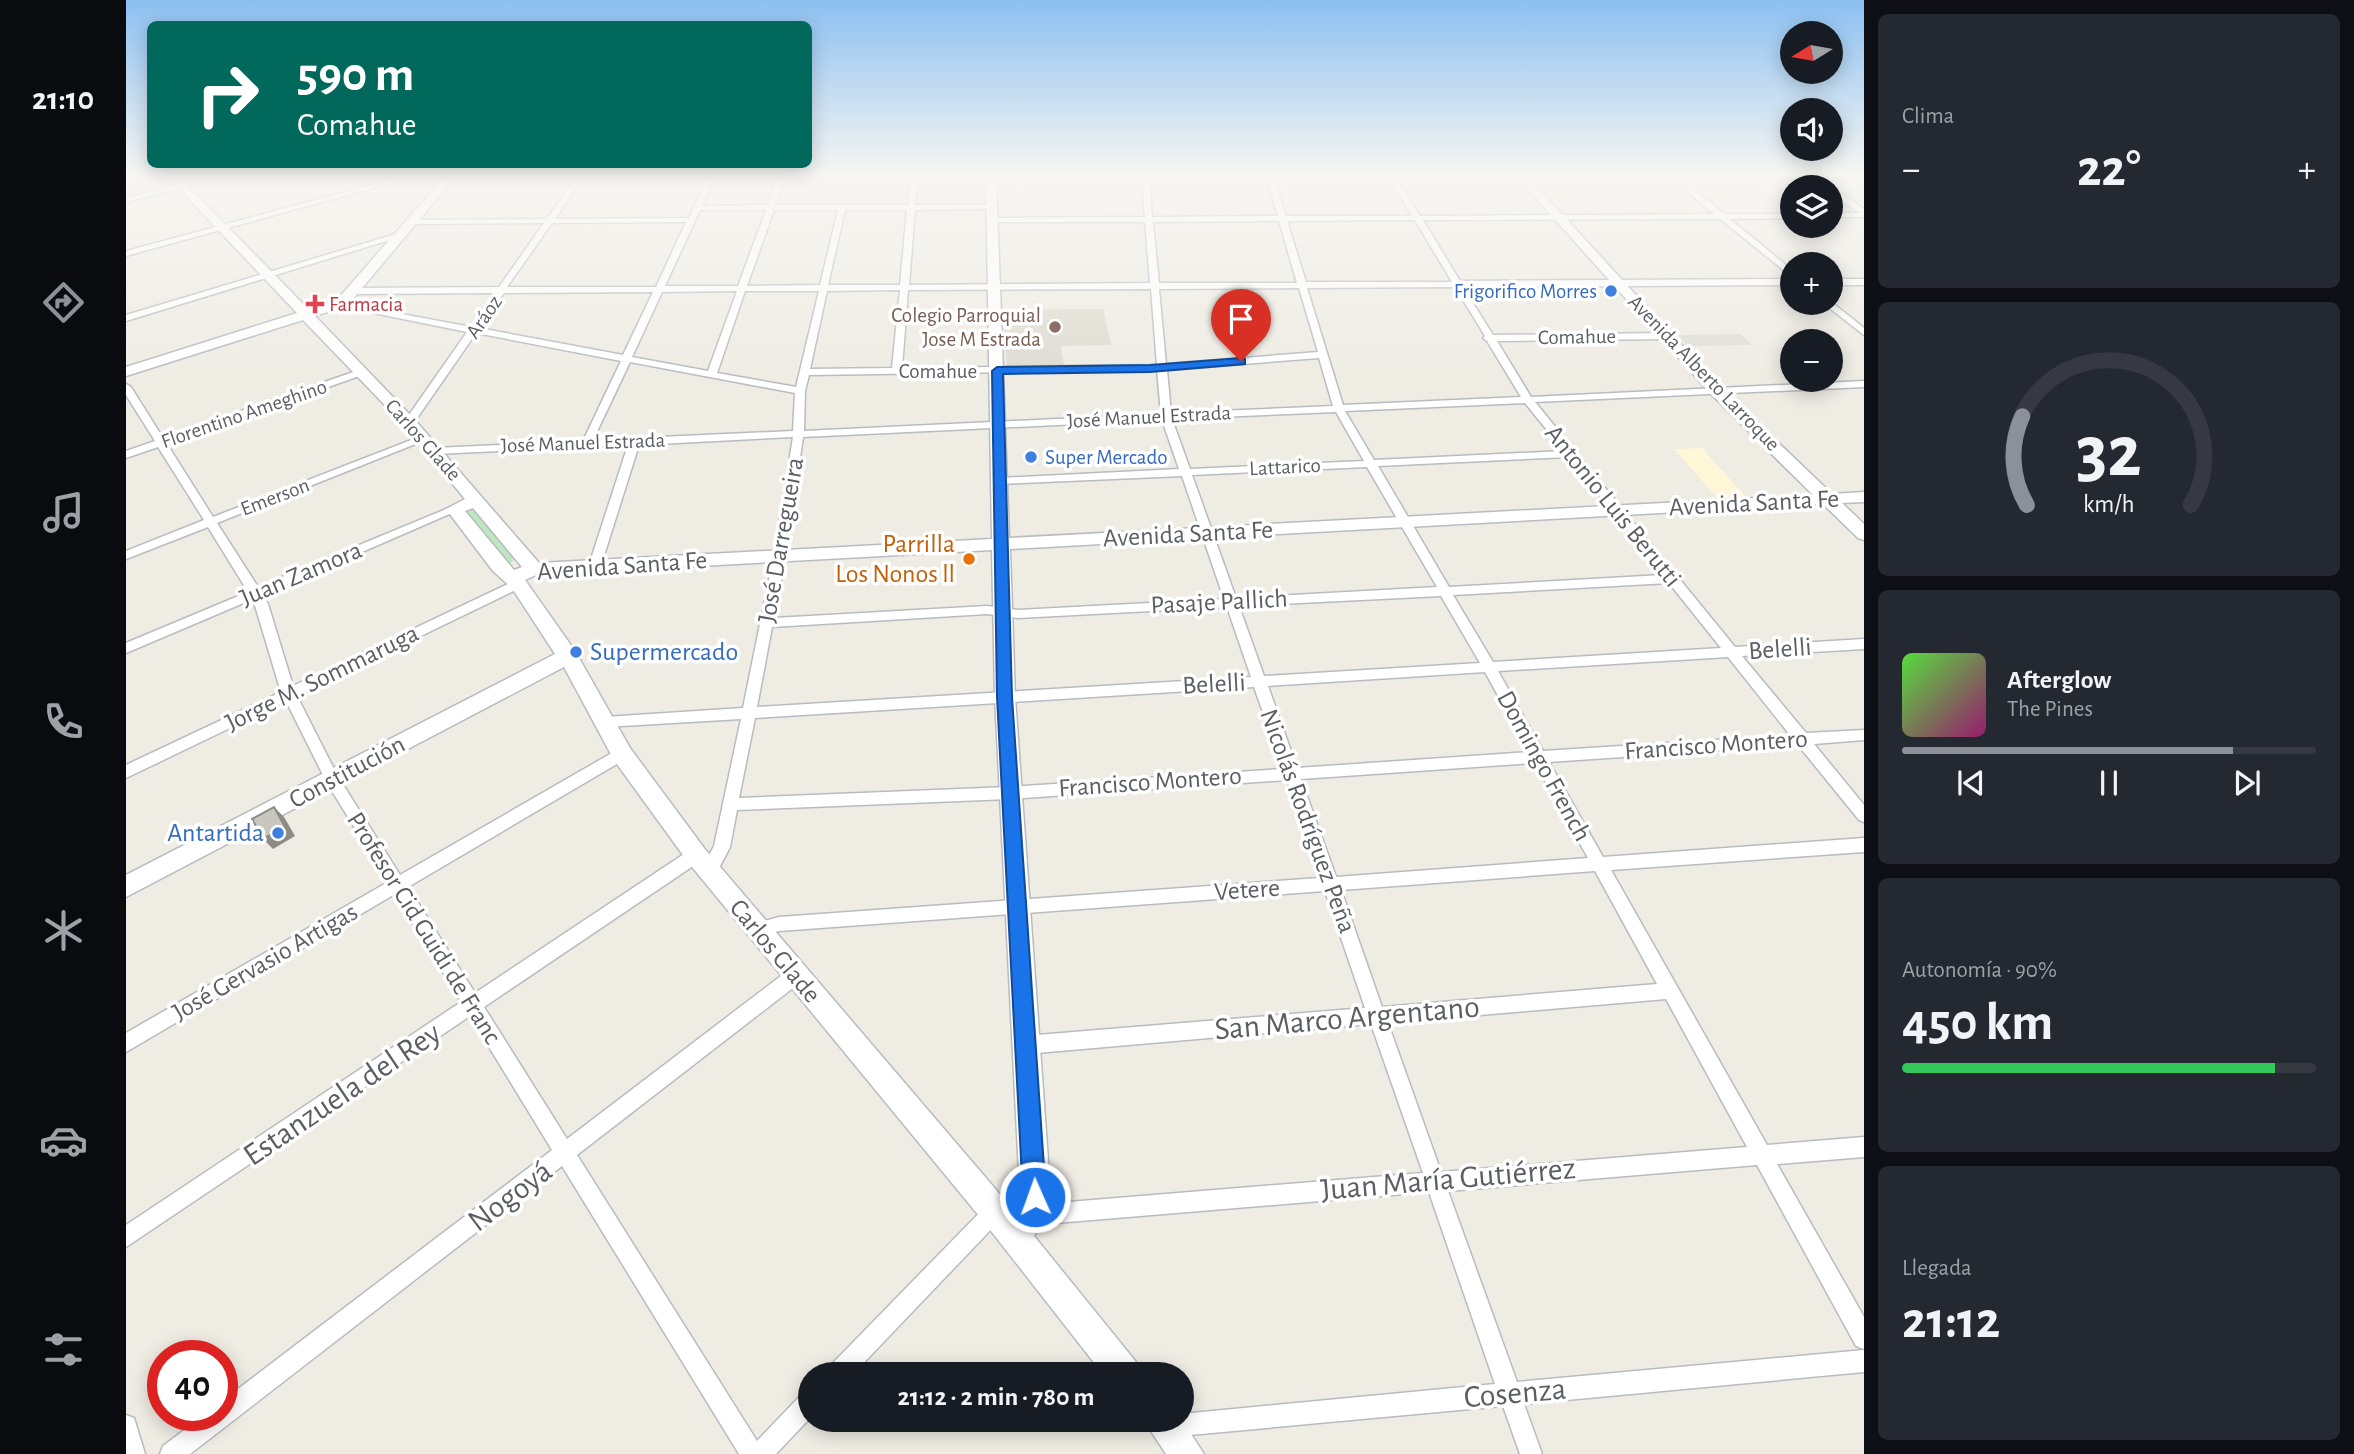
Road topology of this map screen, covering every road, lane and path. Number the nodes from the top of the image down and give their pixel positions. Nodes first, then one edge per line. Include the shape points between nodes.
1 (164, 244) edge
2 (235, 244) edge
3 (373, 244) edge
4 (394, 244) edge
5 (534, 244) edge
6 (680, 244) edge
7 (758, 244) edge
8 (833, 244) edge
9 (909, 244) edge
10 (993, 244) edge
11 (1152, 244) edge
12 (1291, 244) edge
13 (1432, 244) edge
14 (1583, 244) edge
15 (1756, 244) edge
16 (126, 254) edge
17 (1780, 264) edge
18 (268, 276) junction
19 (1780, 282) edge
20 (1843, 282) edge
21 (1864, 282) edge
22 (1617, 283) junction
23 (1457, 284) junction
24 (1303, 285) junction
25 (1156, 286) junction
26 (995, 287) junction
27 (742, 288) junction
28 (905, 288) junction
29 (658, 289) junction
30 (823, 289) junction
31 (503, 290) junction
32 (354, 291) junction
33 (338, 304) junction
34 (307, 315) junction
35 (1842, 315) edge
36 (126, 318) edge
37 (474, 330) junction
38 (1864, 332) edge
39 (1666, 336) junction
40 (1488, 338) junction
41 (1322, 355) junction
42 (625, 358) junction
43 (1161, 368) junction
44 (897, 371) junction
45 (997, 371) junction
46 (126, 372) edge
47 (362, 372) junction
48 (805, 372) junction
49 (711, 374) junction
50 (1864, 384) edge
51 (126, 387) edge
52 (800, 391) junction
53 (1716, 391) junction
54 (1528, 400) junction
55 (1339, 408) junction
56 (1166, 416) junction
57 (409, 422) junction
58 (998, 424) junction
59 (797, 434) junction
60 (424, 439) junction
61 (635, 441) junction
62 (160, 443) junction
63 (587, 443) junction
64 (435, 452) junction
65 (1571, 454) junction
66 (126, 455) edge
67 (1370, 463) junction
68 (1185, 472) junction
69 (999, 481) junction
70 (1864, 497) edge
71 (1827, 499) junction
72 (476, 500) junction
73 (455, 509) junction
74 (1616, 510) junction
75 (210, 522) junction
76 (1404, 522) junction
77 (1205, 533) junction
78 (1864, 534) edge
79 (1001, 544) junction
80 (126, 555) edge
81 (780, 555) junction
82 (595, 565) junction
83 (534, 569) junction
84 (1672, 579) junction
85 (516, 580) junction
86 (1443, 590) junction
87 (256, 593) junction
88 (1229, 601) junction
89 (1002, 612) junction
90 (768, 623) junction
91 (1864, 643) edge
92 (126, 648) edge
93 (1732, 652) junction
94 (568, 656) junction
95 (1489, 667) junction
96 (1257, 682) junction
97 (289, 694) junction
98 (1005, 697) junction
99 (748, 712) junction
100 (605, 722) junction
101 (1864, 735) edge
102 (1802, 740) junction
103 (622, 754) junction
104 (1539, 757) junction
105 (126, 772) edge
106 (1290, 772) junction
107 (332, 779) junction
108 (1009, 793) junction
109 (730, 804) junction
110 (1864, 816) edge
111 (1864, 845) edge
112 (703, 863) junction
113 (1599, 864) junction
114 (398, 883) junction
115 (1332, 884) junction
116 (126, 887) edge
117 (1016, 907) junction
118 (757, 930) junction
119 (796, 975) junction
120 (1670, 991) junction
121 (472, 1008) junction
122 (1378, 1016) junction
123 (126, 1043) edge
124 (1024, 1045) junction
125 (1864, 1147) edge
126 (565, 1154) junction
127 (1761, 1154) junction
128 (1434, 1180) junction
129 (995, 1211) junction
130 (1032, 1215) junction
131 (1014, 1235) junction
132 (126, 1237) edge
133 (1864, 1338) edge
134 (850, 1362) edge
135 (1115, 1362) edge
136 (1864, 1362) edge
137 (1510, 1393) junction
138 (238, 1403) edge
139 (798, 1414) edge
140 (1194, 1420) edge
141 (126, 1426) edge
142 (201, 1431) edge
143 (1170, 1432) edge
144 (134, 1454) edge
145 (171, 1454) edge
146 (752, 1454) edge
147 (760, 1454) edge
148 (1187, 1454) edge
149 (1531, 1454) edge

1 - 16 street
2 - 18 street, Carlos Glade
3 - 18 street
4 - 32 street
5 - 31 street, Aráoz
6 - 29 street
7 - 27 street
8 - 30 street, José Darregueira
9 - 28 street
10 - 26 street
11 - 25 street, Nicolás Rodríguez Peña
12 - 24 street, Domingo French
13 - 23 street, Antonio Luis Berutti
14 - 22 street, Avenida Alberto Larroque
15 - 17 street
18 - 34 street, Carlos Glade
18 - 36 street
19 - 22 street
20 - 21 street
22 - 23 street
22 - 39 street, Avenida Alberto Larroque
23 - 24 street
23 - 40 street, Antonio Luis Berutti
24 - 25 street
24 - 41 street, Domingo French
25 - 26 street
25 - 43 street, Nicolás Rodríguez Peña
26 - 28 street
26 - 45 street
27 - 29 street
27 - 30 street
27 - 49 street
28 - 30 street
28 - 44 street
29 - 31 street
29 - 42 street
30 - 48 street, José Darregueira
31 - 32 street
31 - 37 street, Aráoz
32 - 33 street
33 - 34 street
33 - 37 street
34 - 46 street
34 - 47 street, Carlos Glade
35 - 38 street
37 - 42 street
37 - 57 street, Aráoz
39 - 40 street, Comahue
39 - 53 street, Avenida Alberto Larroque
40 - 54 street, Antonio Luis Berutti
41 - 43 street, Comahue
41 - 55 street, Domingo French
42 - 49 street
42 - 63 street
43 - 45 street, Comahue
43 - 56 street, Nicolás Rodríguez Peña
44 - 45 street, Comahue
44 - 48 street, Comahue
45 - 58 street
47 - 57 street, Carlos Glade
47 - 62 street, Florentino Ameghino
48 - 52 street, José Darregueira
49 - 52 street
50 - 53 street, José Manuel Estrada
51 - 62 street, Profesor Cid Guidi de Franc
52 - 59 street, José Darregueira
53 - 54 street, José Manuel Estrada
53 - 71 street, Avenida Alberto Larroque
54 - 55 street, José Manuel Estrada
54 - 65 street, Antonio Luis Berutti
55 - 56 street, José Manuel Estrada
55 - 67 street, Domingo French
56 - 58 street, José Manuel Estrada
56 - 68 street, Nicolás Rodríguez Peña
57 - 60 street, Carlos Glade
58 - 59 street, José Manuel Estrada
58 - 69 street
59 - 61 street, José Manuel Estrada
59 - 81 street, José Darregueira
60 - 64 street, Carlos Glade
60 - 75 street, Emerson
61 - 63 street, José Manuel Estrada
61 - 82 street
62 - 66 street, Florentino Ameghino
62 - 75 street, Profesor Cid Guidi de Franc
63 - 64 street, José Manuel Estrada
64 - 72 street, Carlos Glade
65 - 67 street, Lattarico
65 - 74 street, Antonio Luis Berutti
67 - 68 street, Lattarico
67 - 76 street, Domingo French
68 - 69 street, Lattarico
68 - 77 street, Nicolás Rodríguez Peña
69 - 79 street
70 - 71 street, Avenida Santa Fe
71 - 74 street, Avenida Santa Fe
71 - 78 street, Avenida Alberto Larroque
72 - 73 street, Juan Zamora
72 - 83 street, Carlos Glade
73 - 85 street, Carlos Glade via 499,567
73 - 87 street, Juan Zamora
74 - 76 street, Avenida Santa Fe
74 - 84 street, Antonio Luis Berutti
75 - 80 street, Emerson
75 - 87 street, Profesor Cid Guidi de Franc
76 - 77 street, Avenida Santa Fe
76 - 86 street, Domingo French
77 - 79 street, Avenida Santa Fe
77 - 88 street, Nicolás Rodríguez Peña
79 - 81 street, Avenida Santa Fe
79 - 89 street
81 - 82 street, Avenida Santa Fe
81 - 90 street, José Darregueira
82 - 83 street, Avenida Santa Fe
83 - 85 street, Avenida Santa Fe
84 - 86 street, Pasaje Pallich
84 - 93 street, Antonio Luis Berutti
85 - 94 street, Carlos Glade
85 - 97 street, Jorge M. Sommaruga
86 - 88 street, Pasaje Pallich
86 - 95 street, Domingo French
87 - 92 street, Juan Zamora
87 - 97 street, Profesor Cid Guidi de Franc
88 - 89 street, Pasaje Pallich
88 - 96 street, Nicolás Rodríguez Peña
89 - 90 street, Pasaje Pallich
89 - 98 street
90 - 99 street, José Darregueira
91 - 93 street, Belelli
93 - 95 street, Belelli
93 - 102 street, Antonio Luis Berutti
94 - 100 street, Carlos Glade
94 - 107 street, Constitución
95 - 96 street, Belelli
95 - 104 street, Domingo French
96 - 98 street, Belelli
96 - 106 street, Nicolás Rodríguez Peña
97 - 105 street, Jorge M. Sommaruga
97 - 107 street, Profesor Cid Guidi de Franc
98 - 99 street, Belelli
98 - 108 street
99 - 100 street, Belelli
99 - 109 street, José Darregueira
100 - 103 street, Carlos Glade
101 - 102 street, Francisco Montero
102 - 104 street, Francisco Montero
102 - 110 street, Antonio Luis Berutti
103 - 112 street, Carlos Glade
103 - 114 street, José Gervasio Artigas
104 - 106 street, Francisco Montero
104 - 113 street, Domingo French
106 - 108 street, Francisco Montero
106 - 115 street, Nicolás Rodríguez Peña
107 - 114 street, Profesor Cid Guidi de Franc
107 - 116 street, Constitución
108 - 109 street, Francisco Montero
108 - 117 street
109 - 112 street, José Darregueira via 722,847
111 - 113 street, Vetere
112 - 118 street, Carlos Glade
112 - 121 street, Estanzuela del Rey
113 - 115 street, Vetere
113 - 120 street, Domingo French
114 - 121 street, Profesor Cid Guidi de Franc
114 - 123 street, José Gervasio Artigas
115 - 117 street, Vetere
115 - 122 street, Nicolás Rodríguez Peña
117 - 118 street, Vetere via 779,924
117 - 124 street
118 - 119 street, Carlos Glade
119 - 126 street, Nogoyá
119 - 129 street, Carlos Glade
120 - 122 street, San Marco Argentano
120 - 127 street, Domingo French
121 - 126 street, Profesor Cid Guidi de Franc
121 - 132 street, Estanzuela del Rey
122 - 124 street, San Marco Argentano
122 - 128 street, Nicolás Rodríguez Peña
124 - 130 street via 1034,1174
125 - 127 street, Juan María Gutiérrez
126 - 138 street, Nogoyá
126 - 146 street, Profesor Cid Guidi de Franc
127 - 128 street, Juan María Gutiérrez
127 - 133 street, Domingo French
128 - 130 street, Juan María Gutiérrez
128 - 137 street, Nicolás Rodríguez Peña
129 - 131 street, Carlos Glade
129 - 134 street
130 - 131 street
131 - 135 street, Carlos Glade
136 - 137 street, Cosenza
137 - 140 street, Cosenza
137 - 149 street, Nicolás Rodríguez Peña
139 - 147 street
141 - 144 street
142 - 145 street, Nogoyá
143 - 148 street

